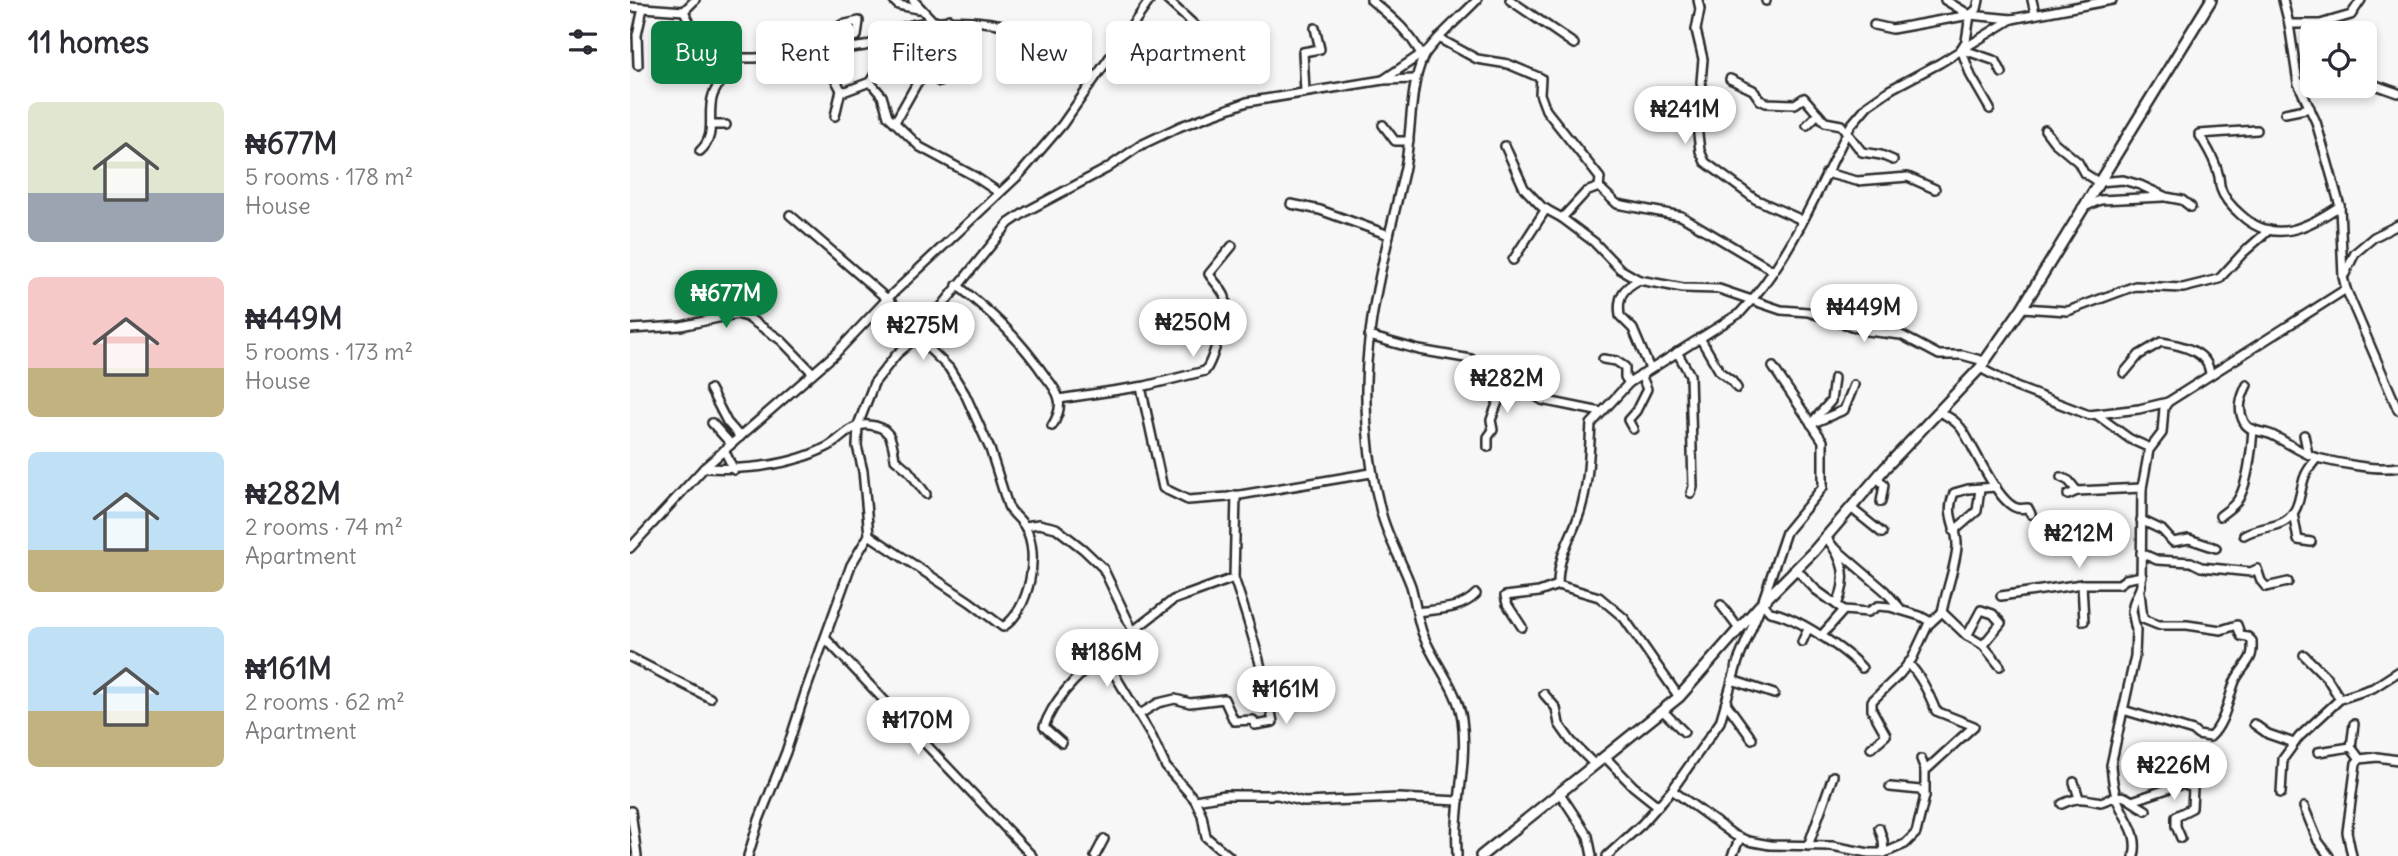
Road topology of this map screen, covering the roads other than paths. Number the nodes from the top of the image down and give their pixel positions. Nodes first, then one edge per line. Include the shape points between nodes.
1 (695, 0) edge
2 (893, 0) edge
3 (1149, 0) edge
4 (1167, 0) edge
5 (1371, 0) edge
6 (1477, 0) edge
7 (1510, 0) edge
8 (1698, 0) edge
9 (1945, 0) edge
10 (1979, 0) edge
11 (2032, 0) edge
12 (2112, 0) edge
13 (2211, 0) edge
14 (2283, 0) edge
15 (2361, 0) edge
16 (916, 3) edge
17 (630, 7) edge
18 (643, 8) junction
19 (684, 11) junction
20 (2035, 13) junction
21 (1970, 15) junction
22 (949, 19) joint
23 (2012, 19) junction
24 (932, 20) junction
25 (689, 21) edge
26 (928, 21) edge
27 (1190, 21) edge
28 (2330, 21) edge
29 (2289, 24) junction
30 (2300, 24) edge
31 (1874, 25) dead end
32 (1315, 28) dead end
33 (1440, 38) junction
34 (1574, 44) dead end
35 (1961, 49) junction
36 (1424, 52) junction
37 (638, 65) dead end
38 (2002, 73) dead end
39 (1093, 79) junction
40 (1415, 79) junction
41 (1730, 79) dead end
42 (1383, 80) junction
43 (868, 83) edge
44 (2298, 83) joint
45 (719, 84) edge
46 (838, 84) edge
47 (872, 84) edge
48 (916, 84) edge
49 (2377, 86) edge
50 (841, 90) junction
51 (1305, 93) junction
52 (2398, 93) edge
53 (2309, 108) junction
54 (1990, 109) dead end
55 (2284, 113) dead end
56 (1818, 114) junction
57 (835, 116) dead end
58 (895, 121) junction
59 (711, 125) junction
60 (726, 125) dead end
61 (1383, 125) dead end
62 (1807, 125) dead end
63 (2045, 130) dead end
64 (2257, 130) dead end
65 (1847, 132) junction
66 (1409, 141) junction
67 (1505, 146) dead end
68 (700, 151) dead end
69 (1893, 160) dead end
70 (1826, 173) junction
71 (2098, 182) junction
72 (1599, 187) junction
73 (1935, 189) dead end
74 (998, 192) junction
75 (2166, 197) junction
76 (1291, 204) dead end
77 (2340, 206) junction
78 (2191, 207) dead end
79 (2082, 208) junction
80 (1546, 209) junction
81 (790, 215) dead end
82 (1562, 218) junction
83 (1802, 220) junction
84 (2398, 225) edge
85 (2269, 230) junction
86 (1389, 235) junction
87 (1232, 246) dead end
88 (1513, 260) dead end
89 (1772, 270) junction
90 (2343, 277) junction
91 (1639, 281) junction
92 (957, 285) junction
93 (2346, 289) junction
94 (888, 298) junction
95 (1753, 300) junction
96 (2022, 308) junction
97 (630, 329) edge
98 (923, 330) junction
99 (1369, 336) junction
100 (917, 337) junction
101 (1700, 338) junction
102 (1677, 352) junction
103 (1604, 359) dead end
104 (1982, 364) junction
105 (1773, 367) dead end
106 (1650, 369) junction
107 (812, 372) junction
108 (2124, 373) dead end
109 (1641, 375) junction
110 (2210, 375) junction
111 (1507, 378) junction
112 (1834, 378) dead end
113 (1629, 383) junction
114 (1854, 385) dead end
115 (2247, 385) dead end
116 (1141, 387) junction
117 (1737, 388) dead end
118 (710, 389) dead end
119 (1059, 399) junction
120 (2168, 402) junction
121 (2398, 410) edge
122 (1601, 412) junction
123 (1939, 412) junction
124 (2097, 415) junction
125 (712, 423) dead end
126 (1811, 424) junction
127 (858, 425) junction
128 (1052, 426) dead end
129 (1633, 429) dead end
130 (2253, 429) junction
131 (2304, 435) dead end
132 (740, 436) junction
133 (731, 444) junction
134 (1488, 447) dead end
135 (2150, 448) junction
136 (724, 450) junction
137 (2308, 454) junction
138 (2317, 458) junction
139 (704, 468) junction
140 (734, 470) junction
141 (2396, 470) edge
142 (1371, 473) junction
143 (1877, 477) junction
144 (2061, 477) dead end
145 (1996, 487) junction
146 (2142, 488) junction
147 (1980, 489) junction
148 (2077, 491) junction
149 (1691, 493) dead end
150 (926, 494) dead end
151 (1236, 495) junction
152 (2068, 495) dead end
153 (1881, 502) dead end
154 (1851, 508) junction
155 (2293, 513) junction
156 (2031, 514) dead end
157 (2220, 516) dead end
158 (2141, 520) junction
159 (1025, 526) junction
160 (1954, 531) junction
161 (1882, 533) dead end
162 (869, 535) junction
163 (2244, 535) dead end
164 (1826, 537) junction
165 (2311, 542) dead end
166 (630, 548) edge
167 (2216, 548) dead end
168 (1836, 550) junction
169 (2141, 554) junction
170 (1796, 569) junction
171 (2142, 576) junction
172 (1234, 578) junction
173 (2288, 582) dead end
174 (2082, 584) junction
175 (1558, 585) junction
176 (2140, 591) junction
177 (1476, 594) dead end
178 (2001, 596) dead end
179 (1762, 603) junction
180 (1721, 606) dead end
181 (1840, 608) junction
182 (1900, 609) junction
183 (1417, 612) junction
184 (1942, 612) junction
185 (2084, 621) dead end
186 (1931, 622) junction
187 (1522, 627) dead end
188 (1739, 629) junction
189 (1808, 629) junction
190 (1133, 631) junction
191 (1821, 636) junction
192 (1967, 636) junction
193 (825, 638) junction
194 (1802, 642) dead end
195 (1983, 645) junction
196 (1103, 655) junction
197 (2304, 655) dead end
198 (630, 657) edge
199 (1908, 663) junction
200 (2000, 666) dead end
201 (1863, 668) dead end
202 (2398, 672) edge
203 (1732, 680) junction
204 (1544, 694) dead end
205 (1774, 694) dead end
206 (1679, 697) junction
207 (710, 698) dead end
208 (2340, 699) junction
209 (1726, 703) junction
210 (1662, 710) junction
211 (2123, 710) junction
212 (1140, 714) junction
213 (2254, 724) dead end
214 (2354, 724) dead end
215 (1685, 732) dead end
216 (1752, 738) dead end
217 (1062, 743) dead end
218 (2294, 743) junction
219 (2351, 747) junction
220 (1871, 748) dead end
221 (2318, 752) dead end
222 (1605, 757) junction
223 (1921, 759) dead end
224 (2360, 759) junction
225 (2398, 760) edge
226 (1595, 765) junction
227 (1925, 771) junction
228 (1833, 776) dead end
229 (2074, 782) dead end
230 (1890, 787) dead end
231 (1672, 790) junction
232 (1559, 793) junction
233 (2281, 793) dead end
234 (2116, 795) junction
235 (1925, 796) junction
236 (2079, 798) junction
237 (1195, 800) junction
238 (1459, 801) junction
239 (2132, 801) junction
240 (2062, 804) dead end
241 (1658, 806) junction
242 (2304, 807) dead end
243 (2146, 810) dead end
244 (631, 811) edge
245 (1879, 828) dead end
246 (1740, 838) junction
247 (2181, 838) dead end
248 (1104, 839) dead end
249 (1808, 846) junction
250 (1615, 848) junction
251 (1890, 853) edge
252 (637, 856) edge
253 (748, 856) edge
254 (1032, 856) edge
255 (1095, 856) edge
256 (1229, 856) edge
257 (1458, 856) edge
258 (1481, 856) edge
259 (1592, 856) edge
260 (1607, 856) edge
261 (1620, 856) edge
262 (1732, 856) edge
263 (2134, 856) edge
264 (2329, 856) edge
265 (2352, 856) edge

1 - 19 street
2 - 16 street via 898,5
3 - 39 street
4 - 27 street
5 - 36 street via 1398,21
6 - 33 street
7 - 34 street
8 - 83 street via 1696,30 1703,60 1704,100 1697,126 1705,162 1755,199
9 - 21 street
10 - 21 street
11 - 20 street
12 - 20 street
13 - 71 street
14 - 29 street
15 - 28 street via 2351,15
16 - 24 street
17 - 18 street
18 - 19 street
18 - 37 street via 637,35
19 - 25 street
20 - 23 street
21 - 23 street
21 - 31 street via 1892,29
21 - 35 street
22 - 24 street
22 - 39 street via 1030,34
23 - 35 street
24 - 26 street
29 - 30 street
29 - 44 street
32 - 51 street via 1321,48 1303,52
33 - 36 street
33 - 72 street via 1477,59 1508,64 1541,78 1546,110 1600,178
35 - 38 street via 1996,61
35 - 54 street
35 - 65 street via 1868,105
36 - 40 street
36 - 42 street
39 - 74 street via 1041,150
40 - 42 street
40 - 66 street
41 - 56 street via 1753,90 1766,103 1794,104 1804,98
42 - 51 street
43 - 50 street
44 - 53 street
45 - 59 street via 713,95
46 - 50 street
47 - 58 street
48 - 58 street
49 - 52 street
50 - 57 street
51 - 92 street via 1247,102 1141,145 1009,223
53 - 55 street
53 - 77 street
56 - 62 street
56 - 65 street
58 - 74 street via 920,146
59 - 60 street
59 - 68 street
61 - 66 street via 1395,141
63 - 71 street
64 - 85 street via 2199,134 2231,207
65 - 69 street via 1862,152
65 - 70 street
66 - 86 street
67 - 80 street via 1524,188
70 - 73 street via 1857,181 1908,177
70 - 83 street
71 - 75 street via 2123,180
71 - 79 street
72 - 82 street via 1586,192
72 - 89 street via 1617,204 1681,216
74 - 94 street
75 - 78 street
75 - 79 street via 2100,200
76 - 86 street
77 - 85 street via 2308,226
77 - 90 street
79 - 96 street
80 - 82 street
80 - 88 street
81 - 94 street
82 - 91 street via 1620,270
83 - 89 street
84 - 90 street via 2354,253
85 - 96 street via 2219,279 2183,288 2135,286 2068,311
86 - 99 street
87 - 116 street via 1209,274 1223,293 1226,307 1211,363 1205,371
89 - 95 street
90 - 93 street
91 - 95 street via 1719,289
91 - 106 street via 1621,293 1620,316 1633,329
92 - 98 street
92 - 119 street via 998,318 1027,350
93 - 110 street
93 - 121 street
94 - 98 street
94 - 107 street
95 - 101 street
95 - 104 street via 1867,331 1901,335 1939,355 1962,355
96 - 104 street
97 - 107 street via 681,326 737,314 781,340
98 - 100 street
99 - 111 street via 1471,359
99 - 142 street
100 - 127 street via 874,383
100 - 159 street via 949,368 965,394 990,449 1008,506
101 - 102 street
101 - 117 street via 1720,372
102 - 106 street
102 - 149 street via 1690,375
103 - 113 street via 1625,368
104 - 123 street
104 - 124 street via 2016,387
105 - 126 street
106 - 109 street
107 - 132 street
108 - 110 street via 2139,355 2161,342 2197,352
109 - 113 street
109 - 129 street via 1647,389 1628,420
110 - 120 street
111 - 122 street via 1542,400
111 - 134 street via 1491,420
112 - 126 street via 1831,401
113 - 122 street
114 - 126 street via 1844,410
115 - 130 street via 2240,411 2244,424
116 - 119 street
116 - 151 street via 1163,488 1188,500
118 - 132 street via 726,422
119 - 128 street
120 - 124 street
120 - 135 street via 2162,433
122 - 175 street via 1591,424 1586,486 1560,556
123 - 143 street
123 - 145 street via 1960,426
124 - 135 street
125 - 133 street
126 - 179 street via 1824,441 1823,487 1786,533
127 - 140 street via 826,447 785,462
127 - 150 street via 886,432 893,440 895,459
127 - 162 street
130 - 137 street
130 - 157 street via 2241,494
131 - 137 street
132 - 133 street
133 - 136 street
135 - 146 street
136 - 139 street
136 - 140 street
137 - 138 street
138 - 141 street
138 - 155 street via 2305,476
139 - 140 street
139 - 166 street
142 - 151 street
142 - 183 street
143 - 153 street via 1884,485
143 - 154 street
144 - 148 street
145 - 147 street
145 - 156 street via 2008,503 2028,508
146 - 148 street
146 - 158 street
147 - 160 street via 1977,511
147 - 160 street via 1954,493 1949,506
148 - 152 street
151 - 172 street
154 - 161 street
154 - 164 street
155 - 163 street via 2276,525
155 - 165 street via 2298,540
158 - 167 street via 2174,542 2189,539
158 - 169 street
159 - 162 street via 1032,562 1026,595 1018,613 1003,627
159 - 190 street via 1056,528 1093,558
160 - 184 street via 1957,549
162 - 193 street via 851,565
164 - 168 street
164 - 170 street
168 - 181 street via 1844,577
168 - 182 street
169 - 171 street
169 - 173 street via 2201,567 2257,569 2266,587
170 - 179 street
170 - 181 street
171 - 174 street via 2119,584
171 - 176 street
172 - 190 street via 1173,600
172 - 212 street via 1262,662 1273,722 1234,721 1224,699 1190,703 1175,699
174 - 178 street
174 - 185 street
175 - 187 street via 1505,596
175 - 206 street via 1599,597 1624,618
176 - 211 street via 2132,611 2135,656
176 - 211 street via 2143,619 2158,625 2221,630 2237,625 2241,636 2252,641 2252,652 2210,737
177 - 183 street via 1443,611
179 - 188 street
179 - 189 street via 1770,612
179 - 203 street
180 - 188 street
181 - 182 street via 1868,612 1878,606
181 - 191 street
182 - 186 street
183 - 238 street via 1423,635 1462,716
184 - 186 street
184 - 192 street
186 - 199 street
188 - 206 street
189 - 191 street
189 - 194 street
190 - 196 street
191 - 201 street
192 - 195 street
192 - 195 street via 1981,610 1993,614 2001,623
193 - 253 street
193 - 254 street
195 - 200 street
196 - 212 street
196 - 217 street via 1048,714 1044,727
197 - 208 street
198 - 207 street
199 - 220 street via 1872,702 1886,735
199 - 227 street via 1936,711 1974,726
202 - 208 street via 2373,688
203 - 205 street
203 - 209 street
204 - 226 street via 1571,741
206 - 210 street
208 - 218 street
209 - 216 street
209 - 231 street via 1720,722
210 - 215 street
210 - 222 street
211 - 234 street via 2111,765
212 - 237 street via 1166,767
213 - 218 street
214 - 219 street
218 - 233 street via 2283,759
219 - 221 street
219 - 224 street
222 - 226 street
222 - 241 street
223 - 227 street
224 - 225 street
224 - 265 street via 2347,832
226 - 232 street
227 - 235 street
228 - 249 street
229 - 236 street
230 - 235 street via 1920,790
231 - 241 street
231 - 246 street
232 - 258 street
232 - 259 street via 1587,836
234 - 236 street via 2101,802
234 - 239 street
234 - 263 street via 2136,837
235 - 251 street via 1916,833
236 - 240 street
237 - 238 street via 1255,795 1304,802
237 - 256 street via 1206,837
238 - 257 street
239 - 243 street
239 - 247 street via 2182,784 2193,788 2192,808 2176,816
241 - 250 street
242 - 264 street
244 - 252 street
245 - 251 street
246 - 249 street
246 - 262 street
248 - 255 street
249 - 251 street
250 - 260 street
250 - 261 street

